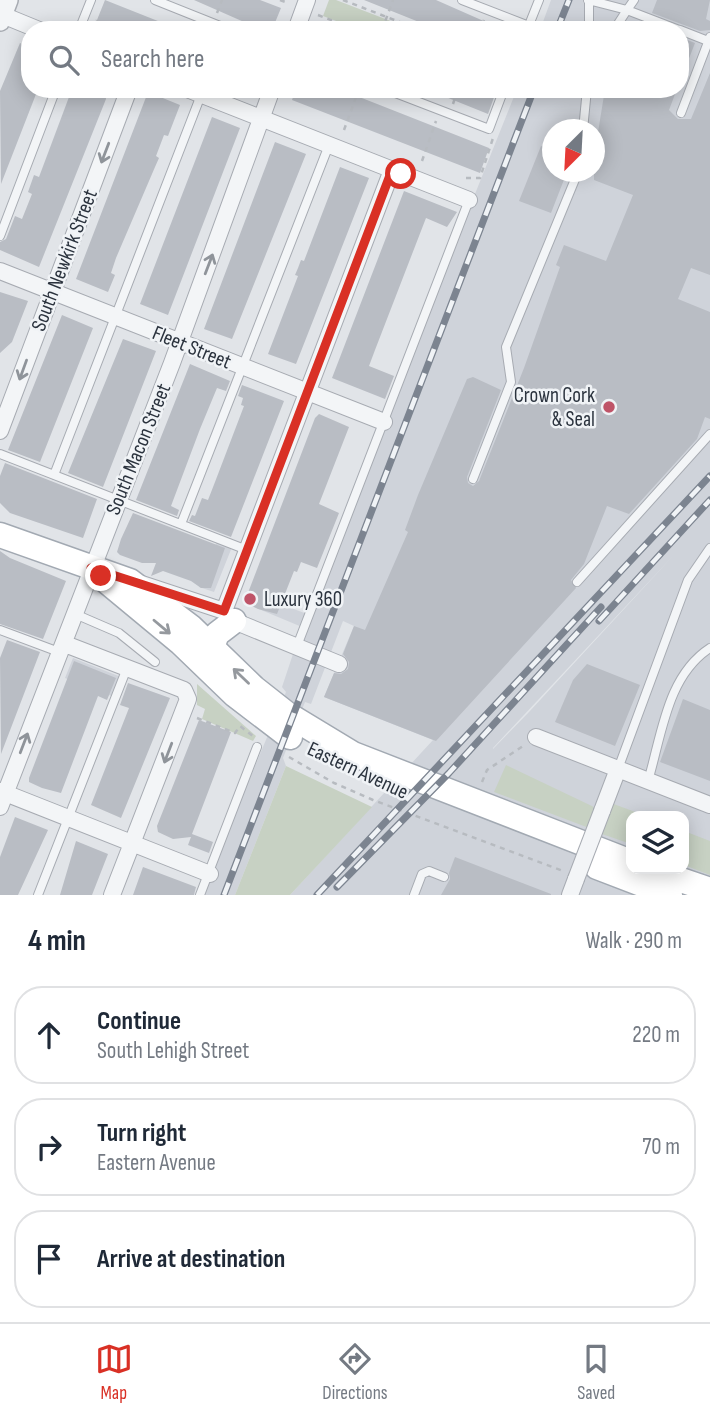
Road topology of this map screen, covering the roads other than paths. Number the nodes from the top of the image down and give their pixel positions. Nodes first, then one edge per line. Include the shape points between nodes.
1 (91, 0) edge
2 (156, 0) edge
3 (307, 0) edge
4 (462, 0) edge
5 (539, 0) edge
6 (588, 0) edge
7 (634, 0) edge
8 (627, 10) junction
9 (3, 12) edge
10 (21, 21) edge
11 (83, 21) edge
12 (208, 21) edge
13 (299, 21) edge
14 (512, 21) edge
15 (531, 21) edge
16 (589, 21) edge
17 (620, 21) edge
18 (656, 21) edge
19 (689, 33) edge
20 (709, 39) edge
21 (689, 92) edge
22 (53, 98) edge
23 (126, 98) edge
24 (192, 98) edge
25 (209, 98) edge
26 (269, 98) edge
27 (408, 98) edge
28 (501, 98) edge
29 (586, 98) edge
30 (687, 98) edge
31 (681, 113) dead end
32 (262, 119) junction
33 (584, 119) edge
34 (329, 145) junction
35 (392, 170) junction
36 (574, 182) edge
37 (469, 200) joint
38 (0, 236) edge
39 (0, 271) edge
40 (52, 291) junction
41 (114, 316) junction
42 (180, 342) junction
43 (242, 367) junction
44 (308, 392) junction
45 (384, 422) junction
46 (0, 431) edge
47 (710, 434) edge
48 (0, 454) edge
49 (54, 475) junction
50 (473, 479) dead end
51 (118, 500) junction
52 (181, 524) junction
53 (0, 535) edge
54 (710, 548) edge
55 (247, 550) junction
56 (91, 568) junction
57 (130, 581) junction
58 (577, 582) dead end
59 (75, 614) junction
60 (229, 616) junction
61 (0, 630) edge
62 (297, 646) junction
63 (212, 647) junction
64 (62, 648) junction
65 (710, 648) edge
66 (155, 662) dead end
67 (339, 664) dead end
68 (127, 668) junction
69 (536, 737) road end
70 (257, 747) road end
71 (618, 769) junction
72 (648, 781) junction
73 (2, 797) edge
74 (710, 805) edge
75 (68, 818) junction
76 (133, 843) junction
77 (626, 860) edge
78 (210, 874) junction
79 (664, 874) edge
80 (444, 877) dead end
81 (710, 890) edge
82 (38, 895) edge
83 (112, 895) edge
84 (200, 895) edge
85 (414, 895) edge
86 (570, 895) edge
87 (670, 895) edge

1 - 11 lane
2 - 12 lane
3 - 13 street
4 - 14 lane
5 - 15 lane
6 - 8 lane
6 - 16 lane
7 - 8 lane
8 - 17 lane
8 - 18 lane
9 - 10 street
19 - 20 lane
20 - 21 lane
22 - 38 lane
23 -> 40 street, South Newkirk Street
24 - 41 lane
25 - 32 street
26 - 32 street, South Macon Street
27 - 28 lane via 489,129
29 - 33 lane
30 - 31 lane
32 - 34 street
42 -> 32 street, South Macon Street
34 - 35 street
34 - 43 lane
35 - 37 street
35 - 44 street
36 - 50 lane via 506,347 511,382
37 - 45 lane
39 - 40 street, Fleet Street
40 - 41 street, Fleet Street
40 -> 46 street, South Newkirk Street
41 - 42 street, Fleet Street
41 - 49 lane
42 - 43 street, Fleet Street
42 - 51 street, South Macon Street
43 - 44 street, Fleet Street
43 - 52 lane
44 - 45 street, Fleet Street
44 - 55 street
45 - 62 lane
47 - 58 lane
48 - 49 lane
49 - 51 lane
51 - 52 lane
51 - 56 street, South Macon Street
52 - 55 lane
53 - 56 main road, Eastern Avenue
54 - 71 lane via 688,580
55 - 60 street
56 - 57 main road, Eastern Avenue
56 - 59 street, South Macon Street
56 -> 87 main road, Eastern Avenue via 181,643 234,695 325,758 401,792
57 - 60 street, Eastern Avenue
57 - 63 main road, Eastern Avenue via 168,607
59 - 64 street, South Macon Street
59 - 66 lane via 119,633
60 - 62 street, Eastern Avenue
60 - 63 main road
61 - 64 lane
62 - 67 street, Eastern Avenue
77 -> 63 main road, Eastern Avenue via 352,754 286,714
64 - 68 street
73 -> 64 street, South Macon Street
65 - 72 lane via 693,659 677,682
68 - 75 lane
68 -> 76 street via 184,690 188,699
69 - 71 street
70 - 78 lane
71 - 72 street
71 - 86 street, bridge
72 - 74 street
73 - 75 street
75 - 76 street
75 - 82 lane
76 - 78 street
76 - 83 street
78 - 84 lane
79 - 81 main road
80 - 85 lane via 429,871 422,874

